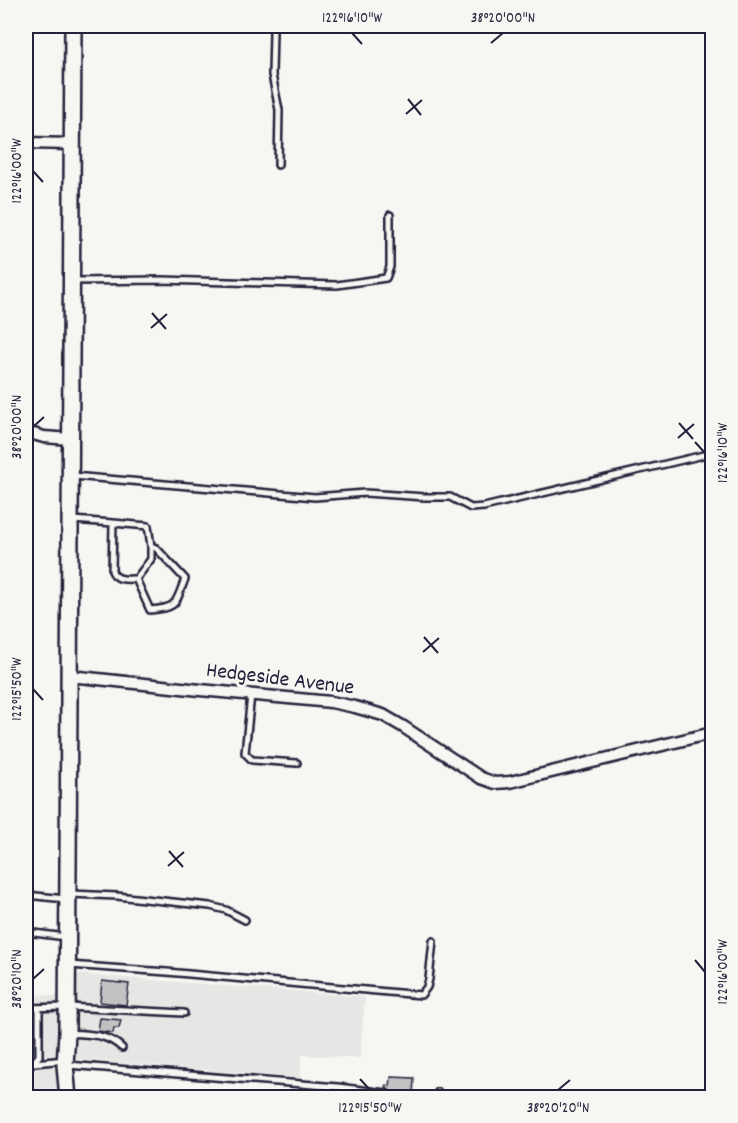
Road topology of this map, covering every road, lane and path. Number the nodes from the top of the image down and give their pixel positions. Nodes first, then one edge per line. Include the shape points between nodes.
1 (73, 26) edge
2 (272, 26) edge
3 (26, 143) edge
4 (72, 144) junction
5 (278, 165) dead end
6 (390, 215) dead end
7 (72, 281) junction
8 (26, 432) edge
9 (70, 439) junction
10 (712, 453) edge
11 (71, 476) junction
12 (70, 520) junction
13 (113, 523) junction
14 (151, 546) junction
15 (136, 579) junction
16 (70, 676) junction
17 (250, 695) junction
18 (712, 733) edge
19 (297, 763) dead end
20 (26, 895) edge
21 (68, 897) junction
22 (245, 920) dead end
23 (26, 932) edge
24 (68, 938) junction
25 (433, 941) dead end
26 (67, 965) junction
27 (67, 1007) junction
28 (26, 1008) edge
29 (39, 1008) junction
30 (184, 1014) dead end
31 (67, 1033) junction
32 (122, 1048) dead end
33 (65, 1062) junction
34 (34, 1063) junction
35 (26, 1071) edge
36 (349, 1088) junction
37 (386, 1093) dead end
38 (68, 1098) edge
39 (351, 1098) edge

1 - 4 main road
2 - 5 lane via 272,75 279,110
3 - 4 street
4 - 7 main road
6 - 7 lane via 390,267 386,278 338,285
7 - 9 main road
8 - 9 street
9 - 11 main road
10 - 11 lane via 471,508 450,497 364,493 315,497
11 - 12 main road
12 - 13 lane
12 - 16 main road
13 - 14 lane via 148,526
13 - 15 lane via 113,575
14 - 15 lane via 151,559
14 - 15 lane via 185,579 175,603 168,609 150,610
16 - 17 street, Hedgeside Avenue
16 - 21 main road
17 - 18 street, Hedgeside Avenue via 331,702 383,715 480,778 495,783
17 - 19 lane via 245,753 252,760
20 - 21 lane
21 - 22 lane via 128,897 210,906
21 - 24 main road
23 - 24 lane
24 - 26 main road
25 - 26 lane via 429,979 421,995
26 - 27 main road
27 - 29 lane
27 - 30 lane
27 - 31 main road
28 - 29 lane
29 - 34 lane via 39,1056
31 - 32 lane via 113,1039
31 - 33 main road
33 - 34 lane
33 - 36 lane
33 - 38 main road
34 - 35 lane
36 - 37 lane
36 - 39 lane

